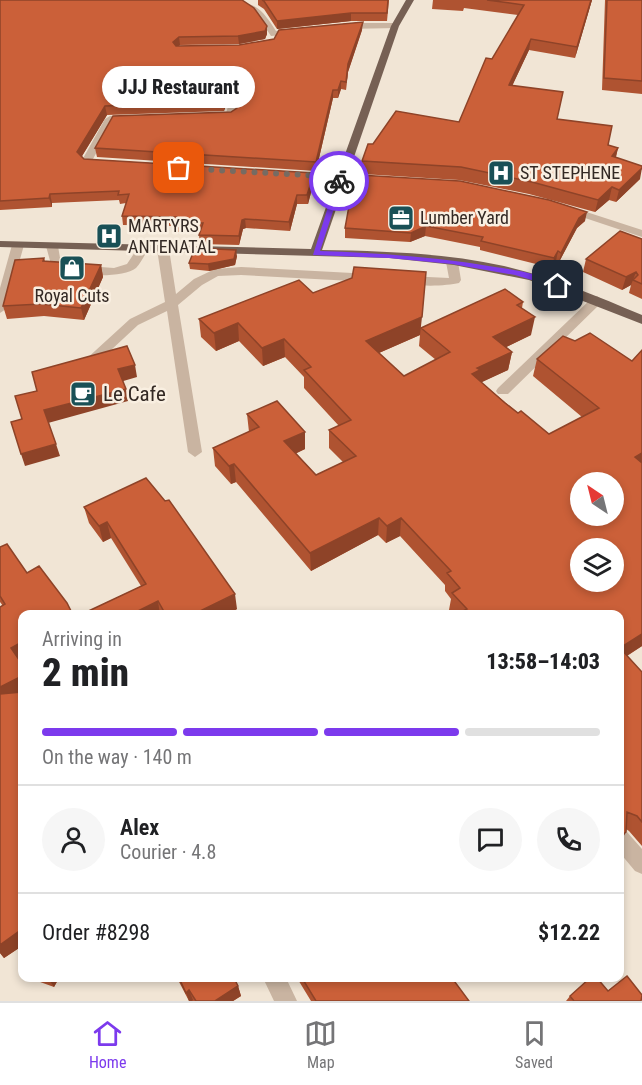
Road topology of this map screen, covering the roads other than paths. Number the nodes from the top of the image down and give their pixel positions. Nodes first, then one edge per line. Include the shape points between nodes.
1 (410, 0) edge
2 (259, 1) edge
3 (242, 2) edge
4 (335, 26) edge
5 (395, 26) junction
6 (306, 29) edge
7 (236, 97) dead end
8 (206, 116) edge
9 (146, 118) edge
10 (109, 164) edge
11 (283, 174) edge
12 (341, 177) junction
13 (388, 180) edge
14 (560, 207) edge
15 (642, 234) edge
16 (0, 244) edge
17 (18, 245) junction
18 (52, 246) junction
19 (143, 248) junction
20 (163, 249) junction
21 (315, 253) junction
22 (452, 262) junction
23 (597, 300) junction
24 (171, 304) junction
25 (0, 309) edge
26 (642, 320) edge
27 (91, 361) edge
28 (503, 391) dead end
29 (195, 452) dead end
30 (624, 844) edge
31 (642, 864) edge
32 (276, 982) edge
33 (286, 1001) edge

1 - 5 main road
2 - 3 street
3 - 6 street via 259,12 272,39
4 - 5 street
5 - 12 main road
7 - 8 street via 230,116
9 - 10 street via 110,119 86,162
11 - 12 street
12 - 13 street
12 - 21 main road
14 - 15 street
16 - 17 main road
17 - 18 main road
17 - 25 street
18 - 19 main road
18 - 19 street via 56,266 115,272 131,266
19 - 20 main road
20 - 21 main road
20 - 24 street
21 - 22 main road
22 - 23 main road via 516,273
22 - 24 street via 454,280 444,282 227,271 198,282
23 - 26 main road
23 - 28 street
24 - 27 street via 134,322
24 - 29 street
30 - 31 street
32 - 33 street

